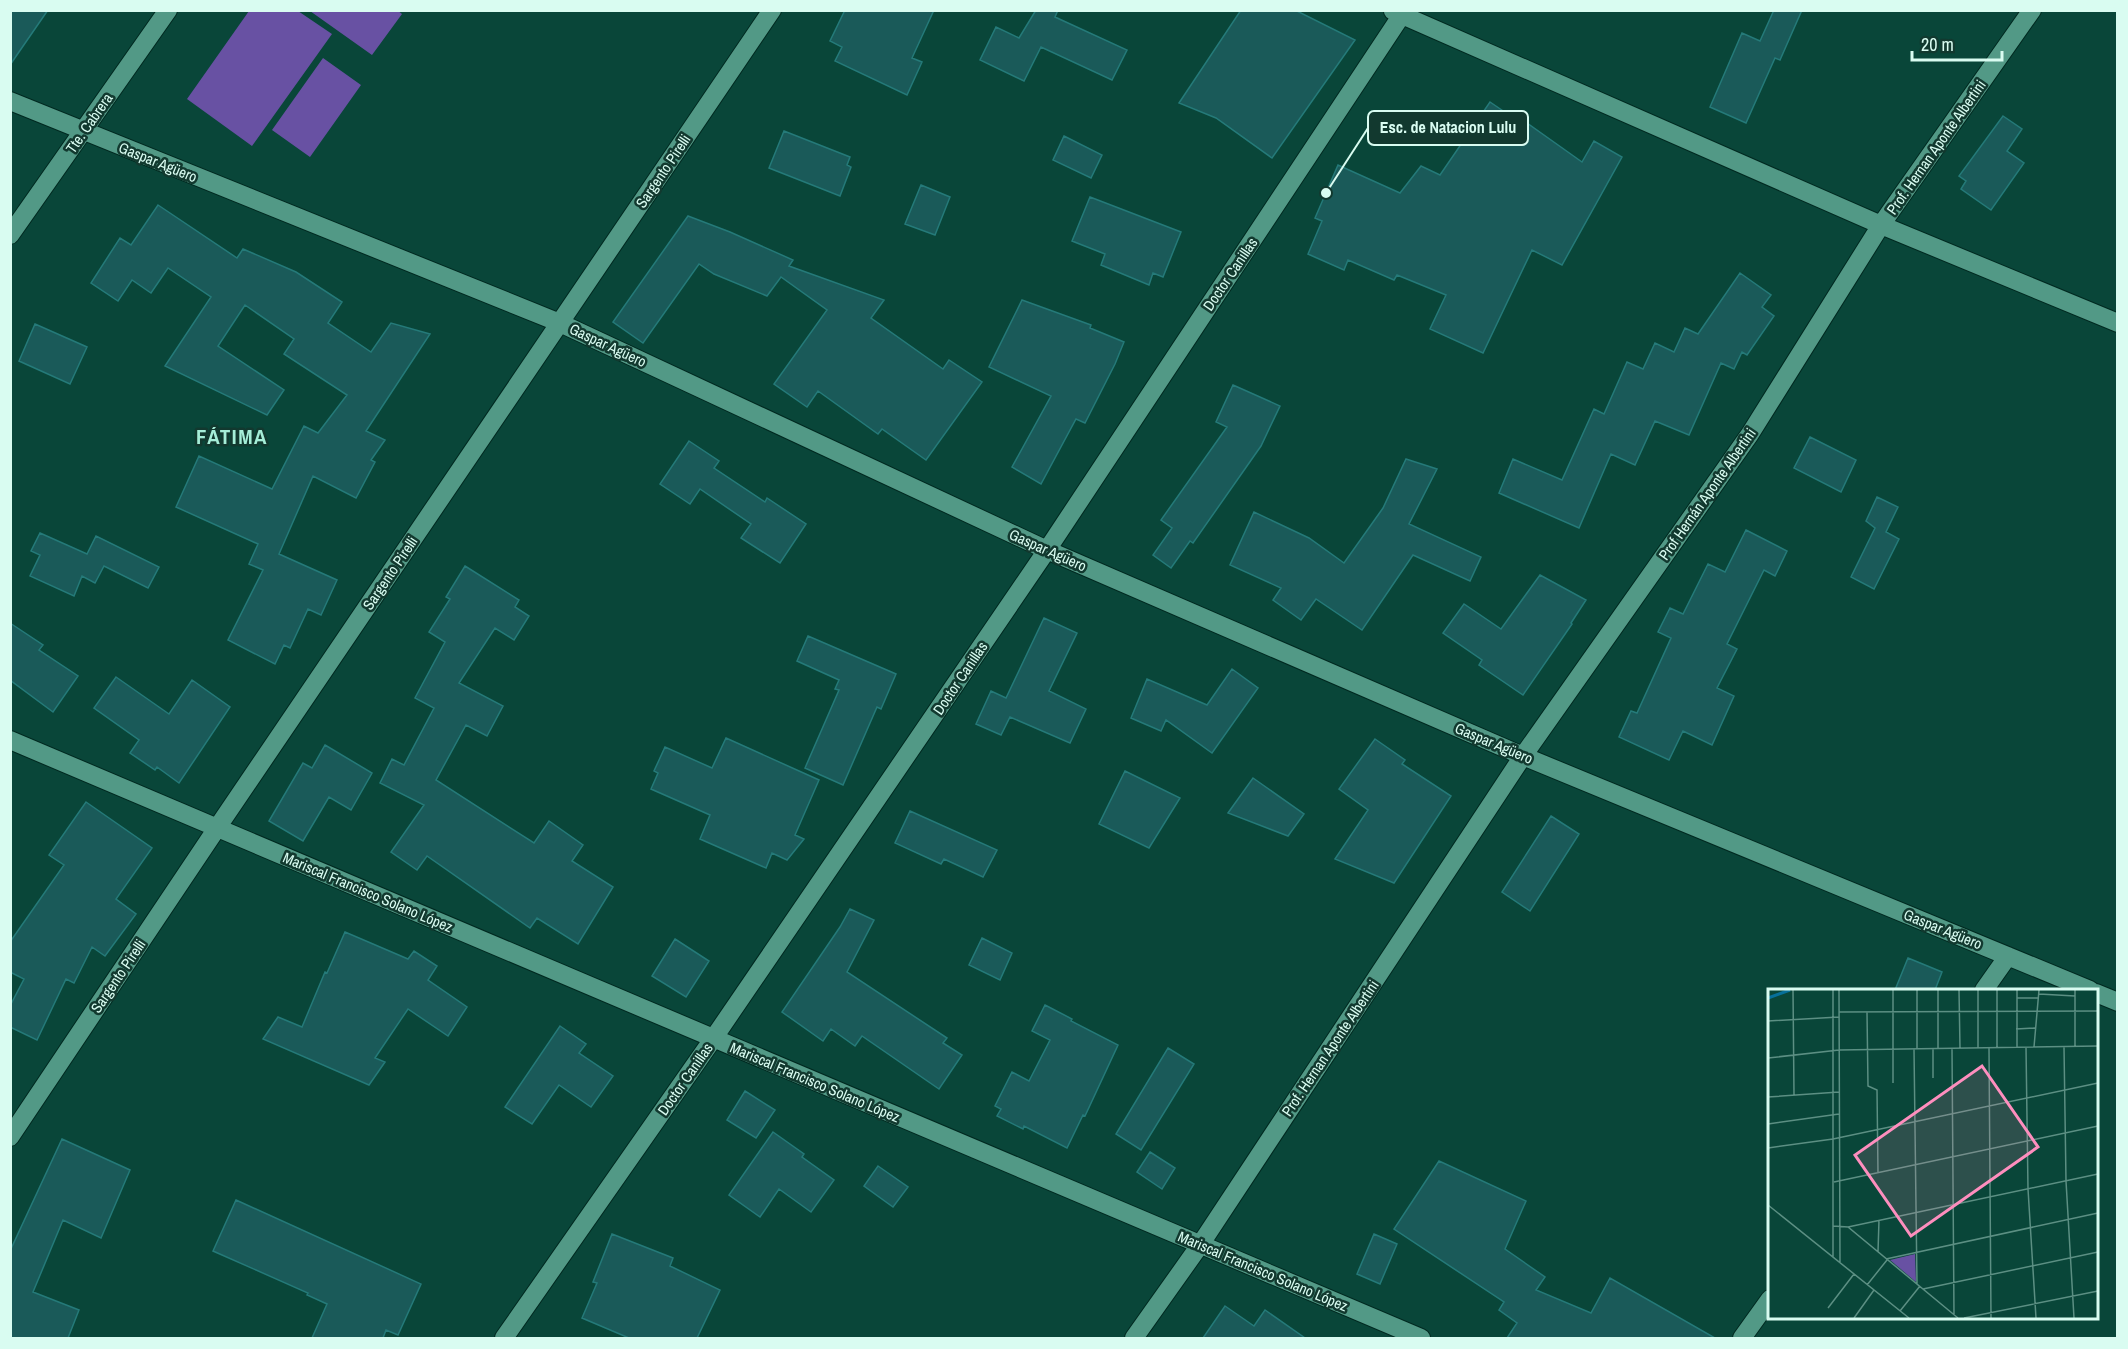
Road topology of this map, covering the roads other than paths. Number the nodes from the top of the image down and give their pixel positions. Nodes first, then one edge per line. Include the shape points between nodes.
1 (168, 10) edge
2 (772, 10) edge
3 (2032, 10) edge
4 (1399, 12) edge
5 (10, 101) edge
6 (82, 132) junction
7 (1881, 225) junction
8 (10, 235) edge
9 (560, 322) junction
10 (2118, 323) edge
11 (1047, 550) junction
12 (10, 740) edge
13 (1523, 756) junction
14 (217, 828) junction
15 (2008, 956) junction
16 (1985, 989) edge
17 (2088, 989) edge
18 (2098, 993) edge
19 (2118, 1002) edge
20 (713, 1038) junction
21 (10, 1137) edge
22 (1200, 1245) junction
23 (1768, 1302) edge
24 (504, 1338) edge
25 (1134, 1338) edge
26 (1421, 1338) edge
27 (1742, 1338) edge

1 - 6 street, Tte. Cabrera
2 - 9 street, Sargento Pirelli
3 - 7 street, Prof. Hernan Aponte Albertini
4 - 7 street
4 - 11 street, Doctor Canillas
5 - 6 street, Gaspar Agüero
6 - 8 street, Tte. Cabrera
6 - 9 street, Gaspar Agüero
7 - 10 street
7 - 13 street, Prof Hernán Aponte Albertini via 1750,434
9 - 11 street, Gaspar Agüero
9 - 14 street, Sargento Pirelli
11 - 13 street, Gaspar Agüero
11 - 20 street, Doctor Canillas
12 - 14 street, Mariscal Francisco Solano López
13 - 15 street, Gaspar Agüero
13 - 22 street, Prof. Hernan Aponte Albertini
14 - 20 street, Mariscal Francisco Solano López
14 - 21 street, Sargento Pirelli
15 - 16 street
15 - 17 street, Gaspar Agüero
18 - 19 street
20 - 22 street, Mariscal Francisco Solano López
20 - 24 street, Doctor Canillas
22 - 25 street, Prof. Hernan Aponte Albertini
22 - 26 street, Mariscal Francisco Solano López
23 - 27 street

